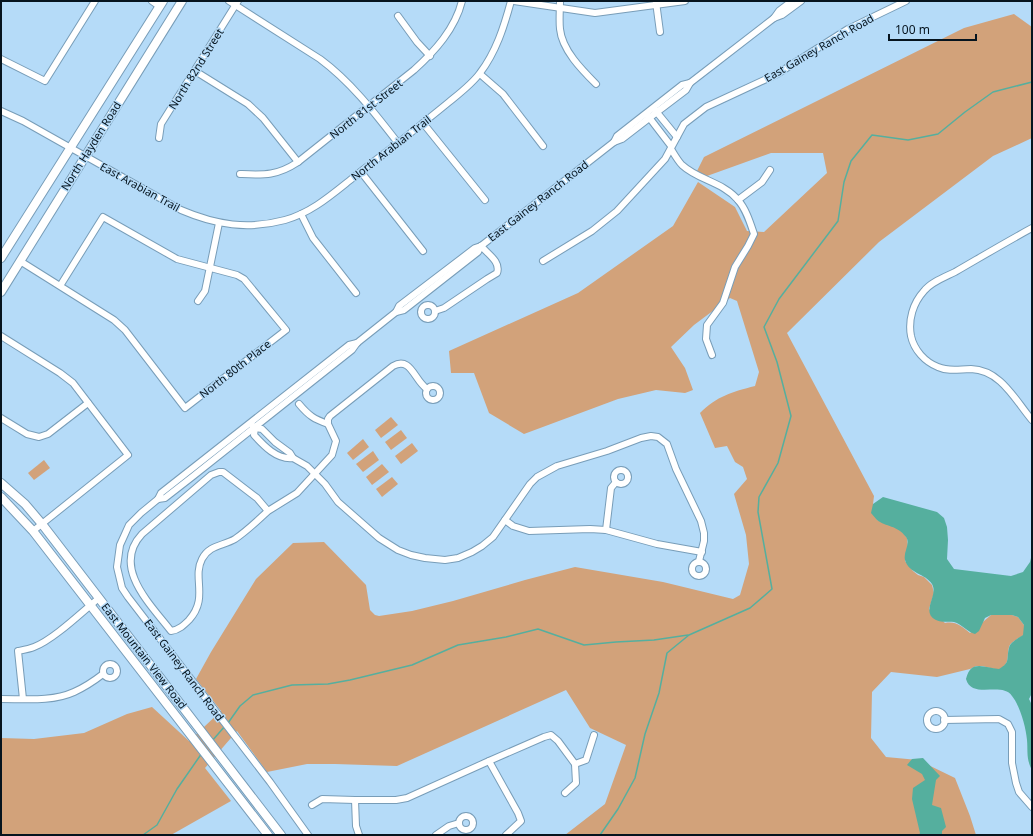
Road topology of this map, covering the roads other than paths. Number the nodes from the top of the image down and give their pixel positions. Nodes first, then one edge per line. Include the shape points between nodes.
1 (96, 1) edge
2 (152, 1) edge
3 (182, 1) edge
4 (228, 1) edge
5 (462, 1) edge
6 (511, 1) edge
7 (514, 1) edge
8 (560, 1) edge
9 (685, 1) edge
10 (792, 1) edge
11 (801, 1) edge
12 (906, 1) edge
13 (237, 3) edge
14 (656, 3) edge
15 (161, 4) edge
16 (560, 9) junction
17 (398, 16) dead end
18 (774, 18) junction
19 (660, 32) dead end
20 (430, 56) junction
21 (1, 59) edge
22 (195, 70) junction
23 (480, 74) junction
24 (596, 84) dead end
25 (369, 106) junction
26 (655, 110) junction
27 (1, 111) edge
28 (648, 116) junction
29 (424, 123) junction
30 (677, 137) junction
31 (159, 138) dead end
32 (398, 143) junction
33 (543, 146) dead end
34 (70, 148) junction
35 (671, 148) junction
36 (85, 157) junction
37 (298, 162) junction
38 (770, 170) dead end
39 (361, 172) junction
40 (240, 174) dead end
41 (485, 200) dead end
42 (738, 200) junction
43 (301, 214) junction
44 (219, 223) junction
45 (1032, 228) edge
46 (481, 246) junction
47 (423, 251) dead end
48 (1, 258) edge
49 (20, 261) junction
50 (543, 261) dead end
51 (210, 268) junction
52 (60, 286) junction
53 (1, 292) edge
54 (356, 293) dead end
55 (198, 300) dead end
56 (435, 310) dead end
57 (1, 336) edge
58 (712, 355) dead end
59 (427, 389) dead end
60 (88, 403) junction
61 (300, 404) dead end
62 (1, 418) edge
63 (1032, 420) edge
64 (328, 424) junction
65 (253, 426) junction
66 (293, 458) junction
67 (315, 474) junction
68 (616, 482) dead end
69 (1, 483) edge
70 (1, 497) edge
71 (268, 511) junction
72 (505, 520) junction
73 (42, 524) junction
74 (606, 530) junction
75 (33, 531) junction
76 (702, 552) junction
77 (699, 561) dead end
78 (99, 598) junction
79 (90, 605) junction
80 (103, 674) dead end
81 (1, 699) edge
82 (23, 699) junction
83 (944, 720) dead end
84 (594, 735) dead end
85 (489, 761) junction
86 (575, 764) junction
87 (565, 793) dead end
88 (355, 800) junction
89 (312, 805) dead end
90 (1032, 807) edge
91 (459, 823) dead end
92 (277, 833) edge
93 (268, 835) edge
94 (308, 835) edge
95 (359, 835) edge
96 (436, 835) edge
97 (506, 835) edge

1 - 21 street via 45,81
2 - 15 street
3 - 36 main road, North Hayden Road
4 - 13 street
5 - 20 street, North 81st Street via 444,39
6 - 23 street, North Arabian Trail via 500,36
7 - 16 street
8 - 16 street
9 - 14 street
10 - 18 street, East Gainey Ranch Road
11 - 18 street, East Gainey Ranch Road
12 - 30 street, East Gainey Ranch Road via 848,29 777,74 706,107 684,124
13 - 22 street, North 82nd Street
13 - 25 street via 324,62 344,78
14 - 16 street via 595,13
14 - 19 street
15 - 34 main road, North Hayden Road
16 - 24 street via 560,30 565,44
17 - 20 street
18 - 26 street, East Gainey Ranch Road via 690,83 682,85
20 - 25 street, North 81st Street
22 - 31 street, North 82nd Street via 161,124
22 - 37 street via 248,104 263,118
23 - 29 street, North Arabian Trail
23 - 33 street via 503,94
25 - 32 street
25 - 37 street, North 81st Street
26 - 28 street, East Gainey Ranch Road
26 - 30 street
27 - 34 street, East Arabian Trail
28 - 35 street
28 - 46 street, East Gainey Ranch Road via 617,136 614,142
29 - 32 street, North Arabian Trail
29 - 41 street
30 - 35 street, East Gainey Ranch Road
32 - 39 street, North Arabian Trail
34 - 36 street, East Arabian Trail
34 - 48 main road, North Hayden Road
35 - 42 street via 681,165 722,187
35 - 50 street, East Gainey Ranch Road via 665,160 605,222
36 - 44 street, East Arabian Trail via 182,210
36 - 49 main road, North Hayden Road
37 - 40 street, North 81st Street via 266,175
38 - 42 street via 762,182
39 - 43 street, North Arabian Trail via 321,203
39 - 47 street
42 - 58 street via 749,218 754,234 735,267 723,303 707,325 706,339
43 - 44 street, North Arabian Trail via 260,225
43 - 54 street via 313,238
44 - 51 street
45 - 63 street via 925,289 913,307 910,320 915,347 928,361 947,370 979,370 993,376 1007,388
46 - 56 street, East Gainey Ranch Road via 497,263 497,273 444,308
46 - 65 street, East Gainey Ranch Road via 478,252 444,275 404,310 396,312 357,343 348,345
49 - 52 street
49 - 53 main road, North Hayden Road
51 - 52 street via 177,259 103,217
51 - 52 street, North 80th Place via 244,279 286,330 185,408 125,330 114,320
51 - 55 street via 205,291
57 - 60 street via 73,383
59 - 64 street via 420,384 408,366 398,363 330,416
60 - 62 street via 48,434 39,437 27,434
60 - 73 street via 128,455
61 - 64 street via 314,419
64 - 67 street, East Gainey Ranch Road via 336,442 332,455
65 - 66 street via 262,429
65 - 66 street via 254,435 269,450 286,459
65 - 94 street, East Gainey Ranch Road via 161,493 158,499 135,519 120,545 117,567 122,588 128,597
66 - 67 street
67 - 71 street, East Gainey Ranch Road via 297,493
67 - 72 street via 338,502 378,538 411,555 434,560 463,556 493,537
68 - 74 street via 611,488
69 - 73 main road, East Mountain View Road
70 - 75 main road, East Mountain View Road
71 - 71 street, East Gainey Ranch Road via 257,498 223,472 219,472 211,475 138,539 131,554 132,575 136,585 171,631 183,626 196,609 200,595 199,568 206,552 244,533
72 - 74 street via 513,526 529,531 590,528
72 - 76 street via 530,484 546,471 641,438 658,436 667,444 701,521 704,533
73 - 75 street
73 - 78 main road, East Mountain View Road
74 - 76 street via 657,544
75 - 79 main road, East Mountain View Road
76 - 77 street
78 - 79 street
78 - 92 main road, East Mountain View Road
79 - 82 street via 41,643 18,651
79 - 93 main road, East Mountain View Road
80 - 82 street via 74,693 45,699
81 - 82 street
83 - 90 street via 999,719 1008,724 1012,732 1012,763 1016,783 1019,792
84 - 86 street via 586,760
85 - 86 street via 551,735
85 - 88 street via 407,798
85 - 97 street via 521,821
86 - 87 street via 576,783
88 - 89 street via 322,799
88 - 95 street
91 - 96 street

